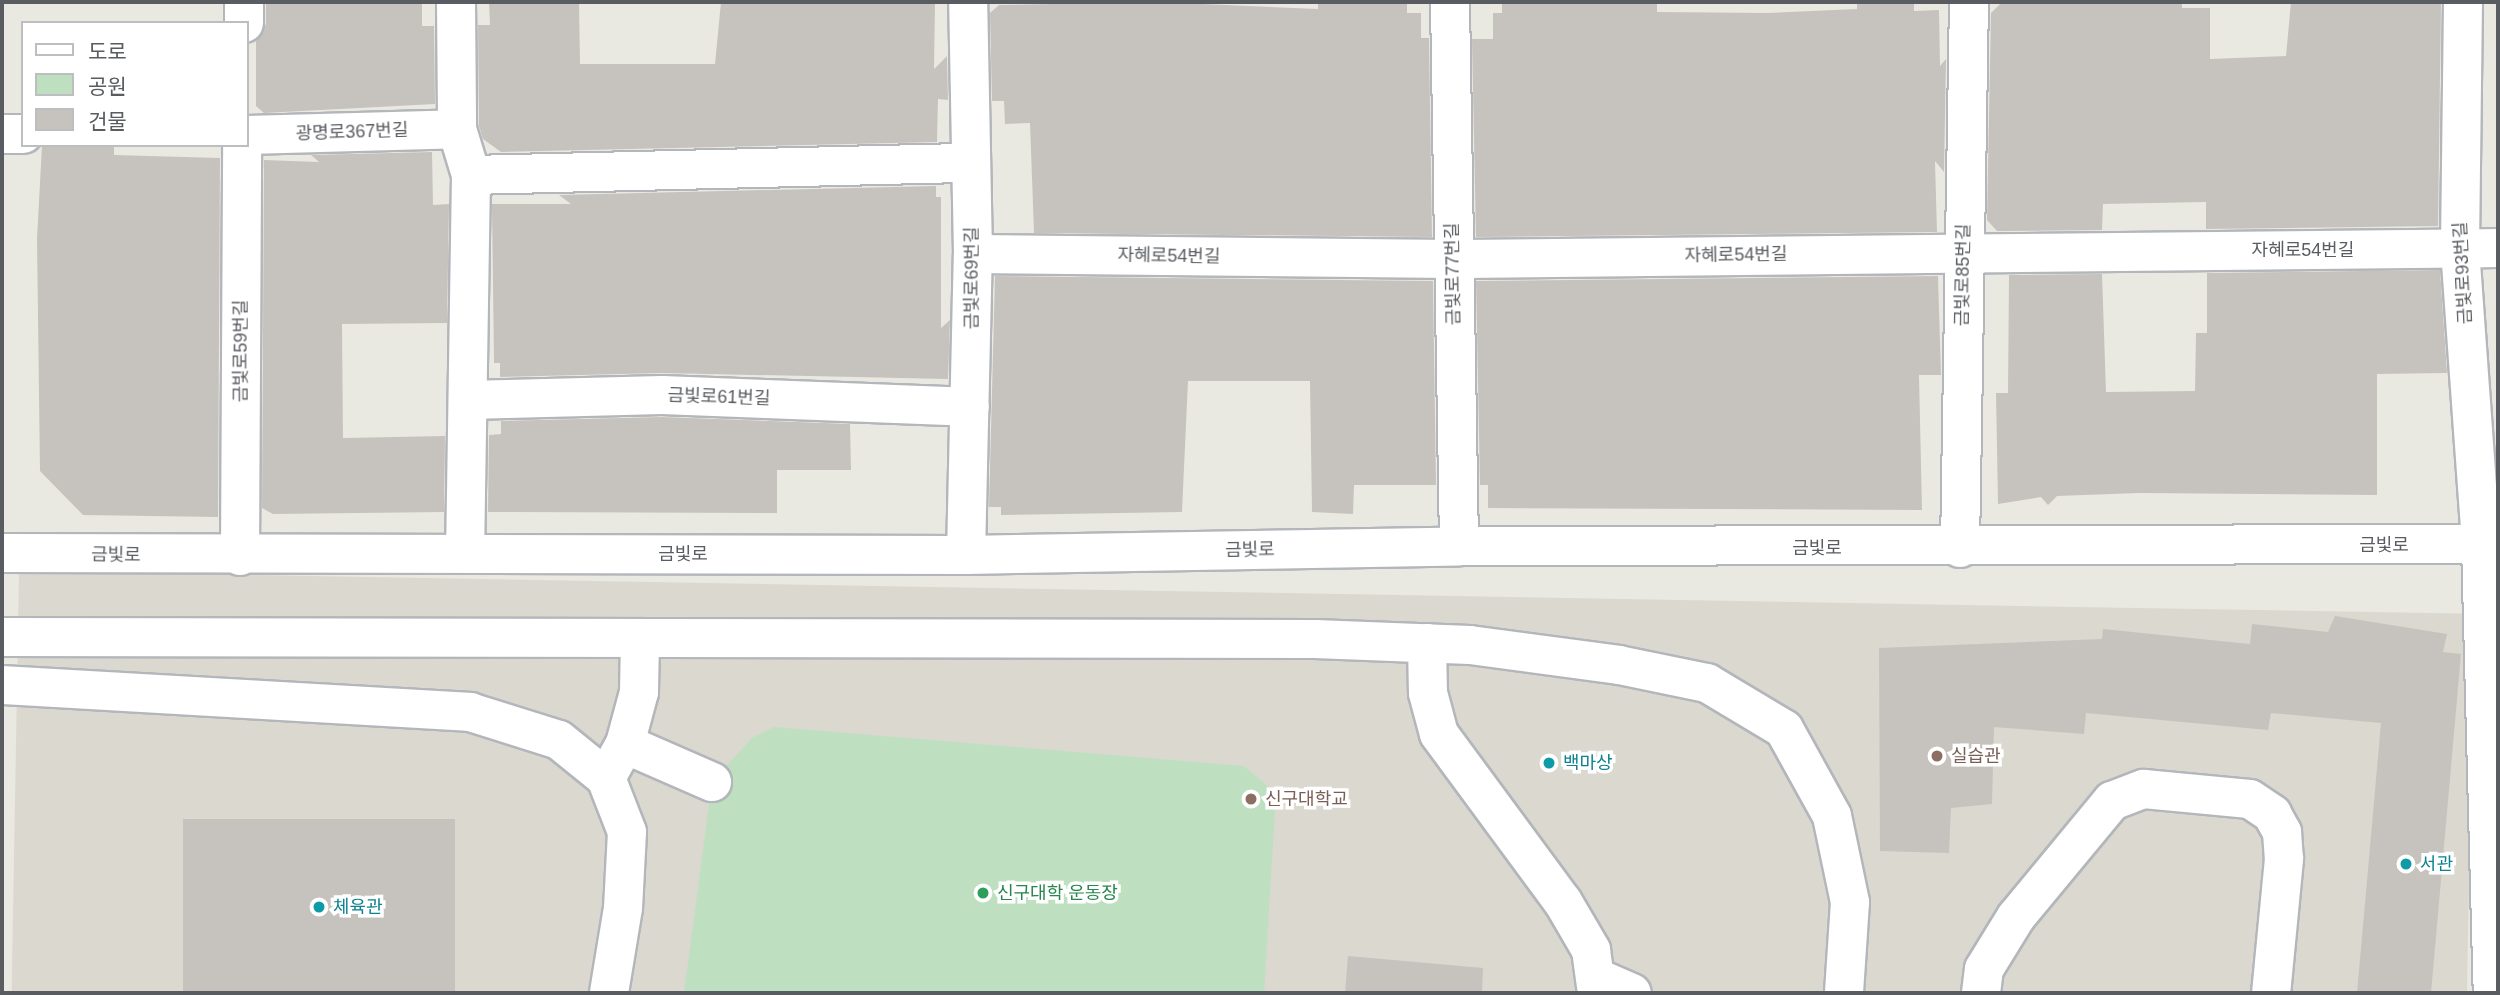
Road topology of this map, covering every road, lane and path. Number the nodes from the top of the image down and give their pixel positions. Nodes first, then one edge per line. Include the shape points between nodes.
1 (244, 2) edge
2 (456, 2) edge
3 (968, 2) edge
4 (1450, 2) edge
5 (1969, 2) edge
6 (2463, 2) edge
7 (244, 21) edge
8 (457, 129) junction
9 (2, 134) edge
10 (21, 134) edge
11 (248, 135) edge
12 (242, 147) edge
13 (970, 163) junction
14 (471, 175) junction
15 (2460, 248) junction
16 (2498, 248) edge
17 (1963, 252) junction
18 (973, 254) junction
19 (1453, 259) junction
20 (468, 400) junction
21 (970, 407) junction
22 (2490, 544) edge
23 (1459, 546) junction
24 (1960, 548) junction
25 (2, 553) edge
26 (465, 553) junction
27 (967, 555) junction
28 (240, 556) junction
29 (2, 637) edge
30 (640, 638) junction
31 (1427, 643) junction
32 (2, 685) edge
33 (625, 744) junction
34 (606, 778) junction
35 (712, 782) dead end
36 (1596, 985) edge
37 (609, 993) edge
38 (1632, 993) edge
39 (1844, 993) edge
40 (1981, 993) edge
41 (2271, 993) edge
42 (2493, 993) edge

1 - 7 street
2 - 8 street
3 - 13 street, 금빛로69번길
4 - 19 street, 금빛로77번길
5 - 17 street, 금빛로85번길
6 - 15 street, 금빛로93번길
8 - 11 street, 광명로367번길
8 - 14 street
9 - 10 street
12 - 28 street, 금빛로59번길
13 - 14 street
13 - 18 street, 금빛로69번길
14 - 20 street
15 - 16 street, 자혜로54번길
15 - 17 street, 자혜로54번길
15 - 22 street, 금빛로93번길
17 - 19 street, 자혜로54번길
17 - 24 street, 금빛로85번길
18 - 19 street, 자혜로54번길
18 - 21 street, 금빛로69번길
19 - 23 street, 금빛로77번길
20 - 21 street, 금빛로61번길 via 662,395
20 - 26 street
21 - 27 street, 금빛로69번길
22 - 24 street, 금빛로
22 - 42 street, 금빛로93번길
23 - 24 street, 금빛로
23 - 27 street, 금빛로
25 - 28 street, 금빛로
26 - 27 street, 금빛로
26 - 28 street, 금빛로
29 - 30 street
30 - 31 street
30 - 33 street via 639,692
31 - 36 street via 1428,693 1439,734 1563,902 1591,950
31 - 39 street via 1619,665 1707,683 1784,729 1832,816 1850,902
32 - 34 street via 470,712 559,740
33 - 34 street
33 - 35 street
34 - 37 street via 627,832 623,908
36 - 38 street
40 - 41 street via 1984,969 2016,917 2112,801 2144,789 2250,799 2273,814 2284,859

